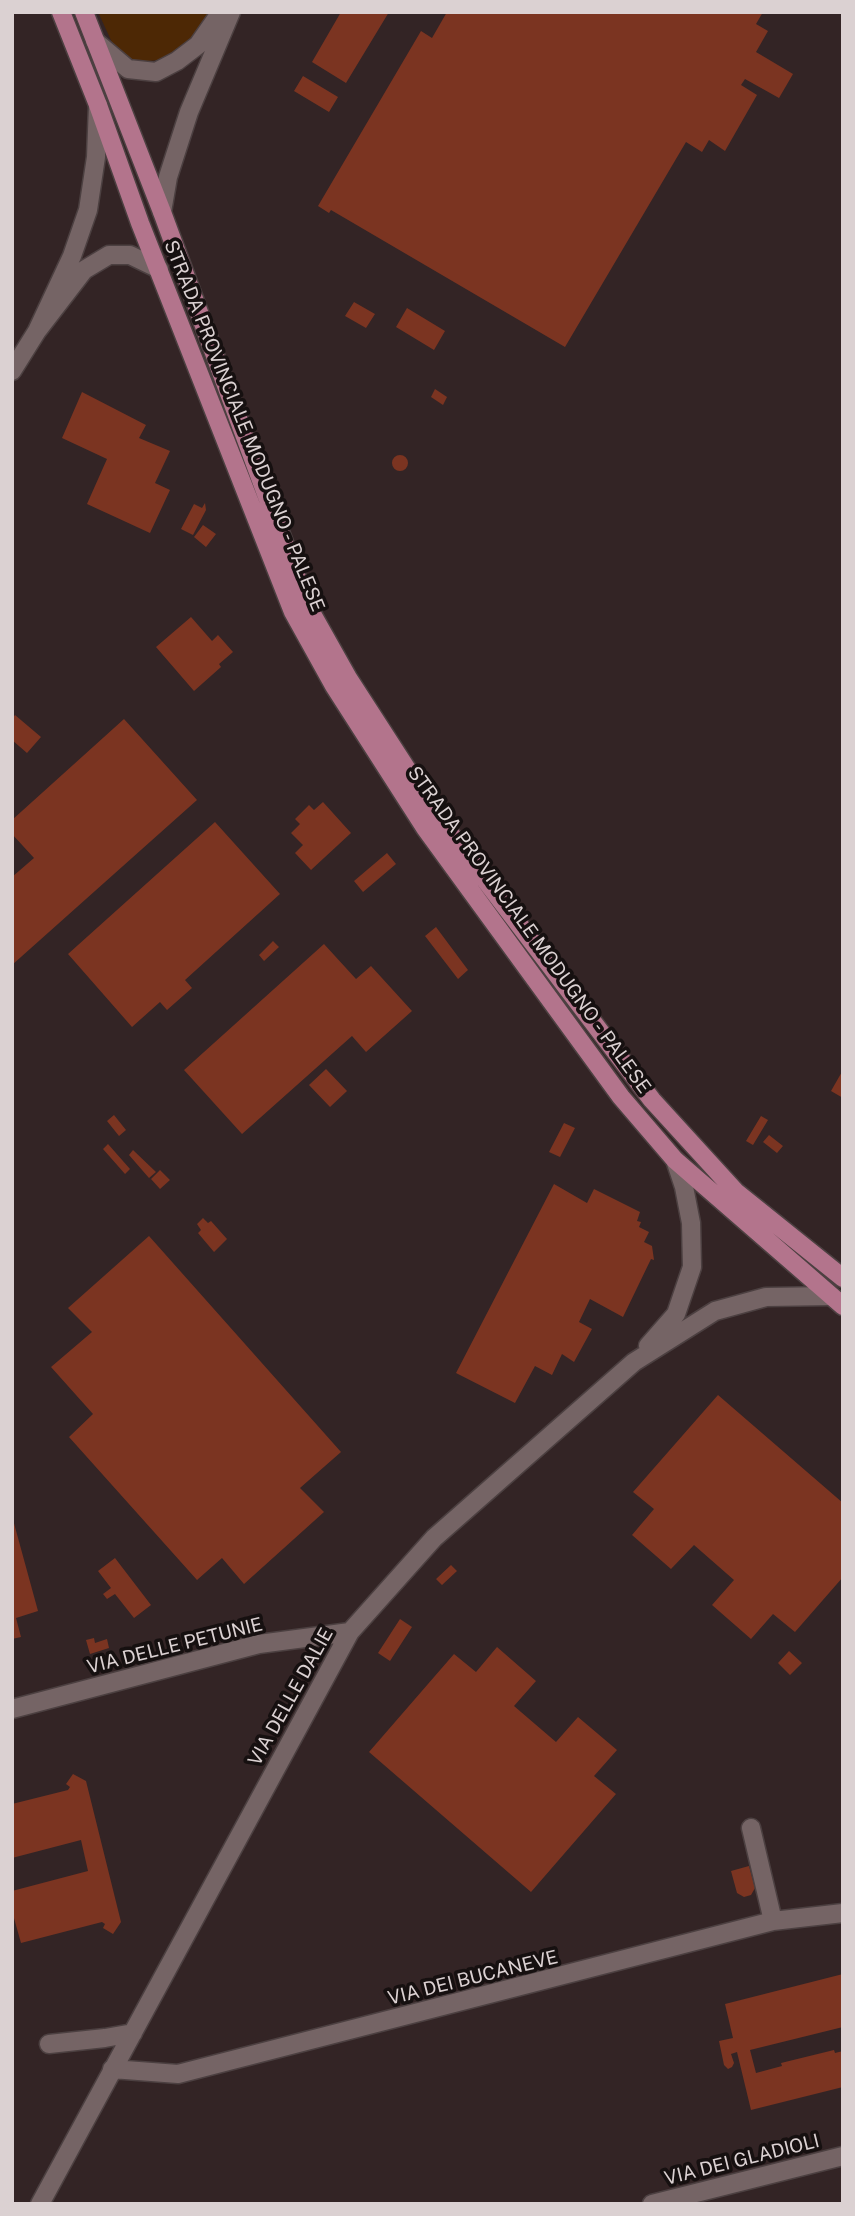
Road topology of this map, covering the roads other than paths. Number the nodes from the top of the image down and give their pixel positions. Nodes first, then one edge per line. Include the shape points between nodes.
1 (61, 12) edge
2 (84, 12) edge
3 (221, 12) edge
4 (231, 12) edge
5 (95, 41) junction
6 (98, 105) junction
7 (162, 212) junction
8 (159, 270) junction
9 (37, 331) junction
10 (12, 371) edge
11 (675, 1160) junction
12 (843, 1278) edge
13 (837, 1301) edge
14 (635, 1362) junction
15 (350, 1632) junction
16 (12, 1709) edge
17 (751, 1828) dead end
18 (843, 1913) edge
19 (773, 1921) junction
20 (133, 2033) junction
21 (49, 2043) dead end
22 (113, 2069) junction
23 (843, 2156) edge
24 (40, 2204) edge
25 (652, 2204) edge

1 - 6 main road, STRADA PROVINCIALE MODUGNO - PALESE
2 - 5 main road, STRADA PROVINCIALE MODUGNO - PALESE
3 - 5 street via 198,45 156,72 128,69
4 - 7 street via 189,112
5 - 7 main road, STRADA PROVINCIALE MODUGNO - PALESE
6 - 8 main road, STRADA PROVINCIALE MODUGNO - PALESE
6 - 9 street via 88,210
7 - 12 main road, STRADA PROVINCIALE MODUGNO - PALESE via 307,605 348,678 439,819 652,1100 736,1192
8 - 9 street via 130,255 109,254 84,270
8 - 11 main road, STRADA PROVINCIALE MODUGNO - PALESE via 293,612 334,686 425,828 621,1097
9 - 10 street
11 - 13 main road, STRADA PROVINCIALE MODUGNO - PALESE
11 - 14 street via 691,1223 692,1267 676,1314
13 - 14 street, VIA DELLE DALIE via 766,1297 715,1311
14 - 15 street, VIA DELLE DALIE via 434,1538
15 - 16 street, VIA DELLE PETUNIE via 259,1644
15 - 20 street, VIA DELLE DALIE
17 - 19 street
18 - 19 street, VIA DEI BUCANEVE
19 - 22 street, VIA DEI BUCANEVE via 178,2074
20 - 21 street
20 - 22 street, VIA DELLE DALIE
22 - 24 street, VIA DELLE DALIE
23 - 25 street, VIA DEI GLADIOLI

